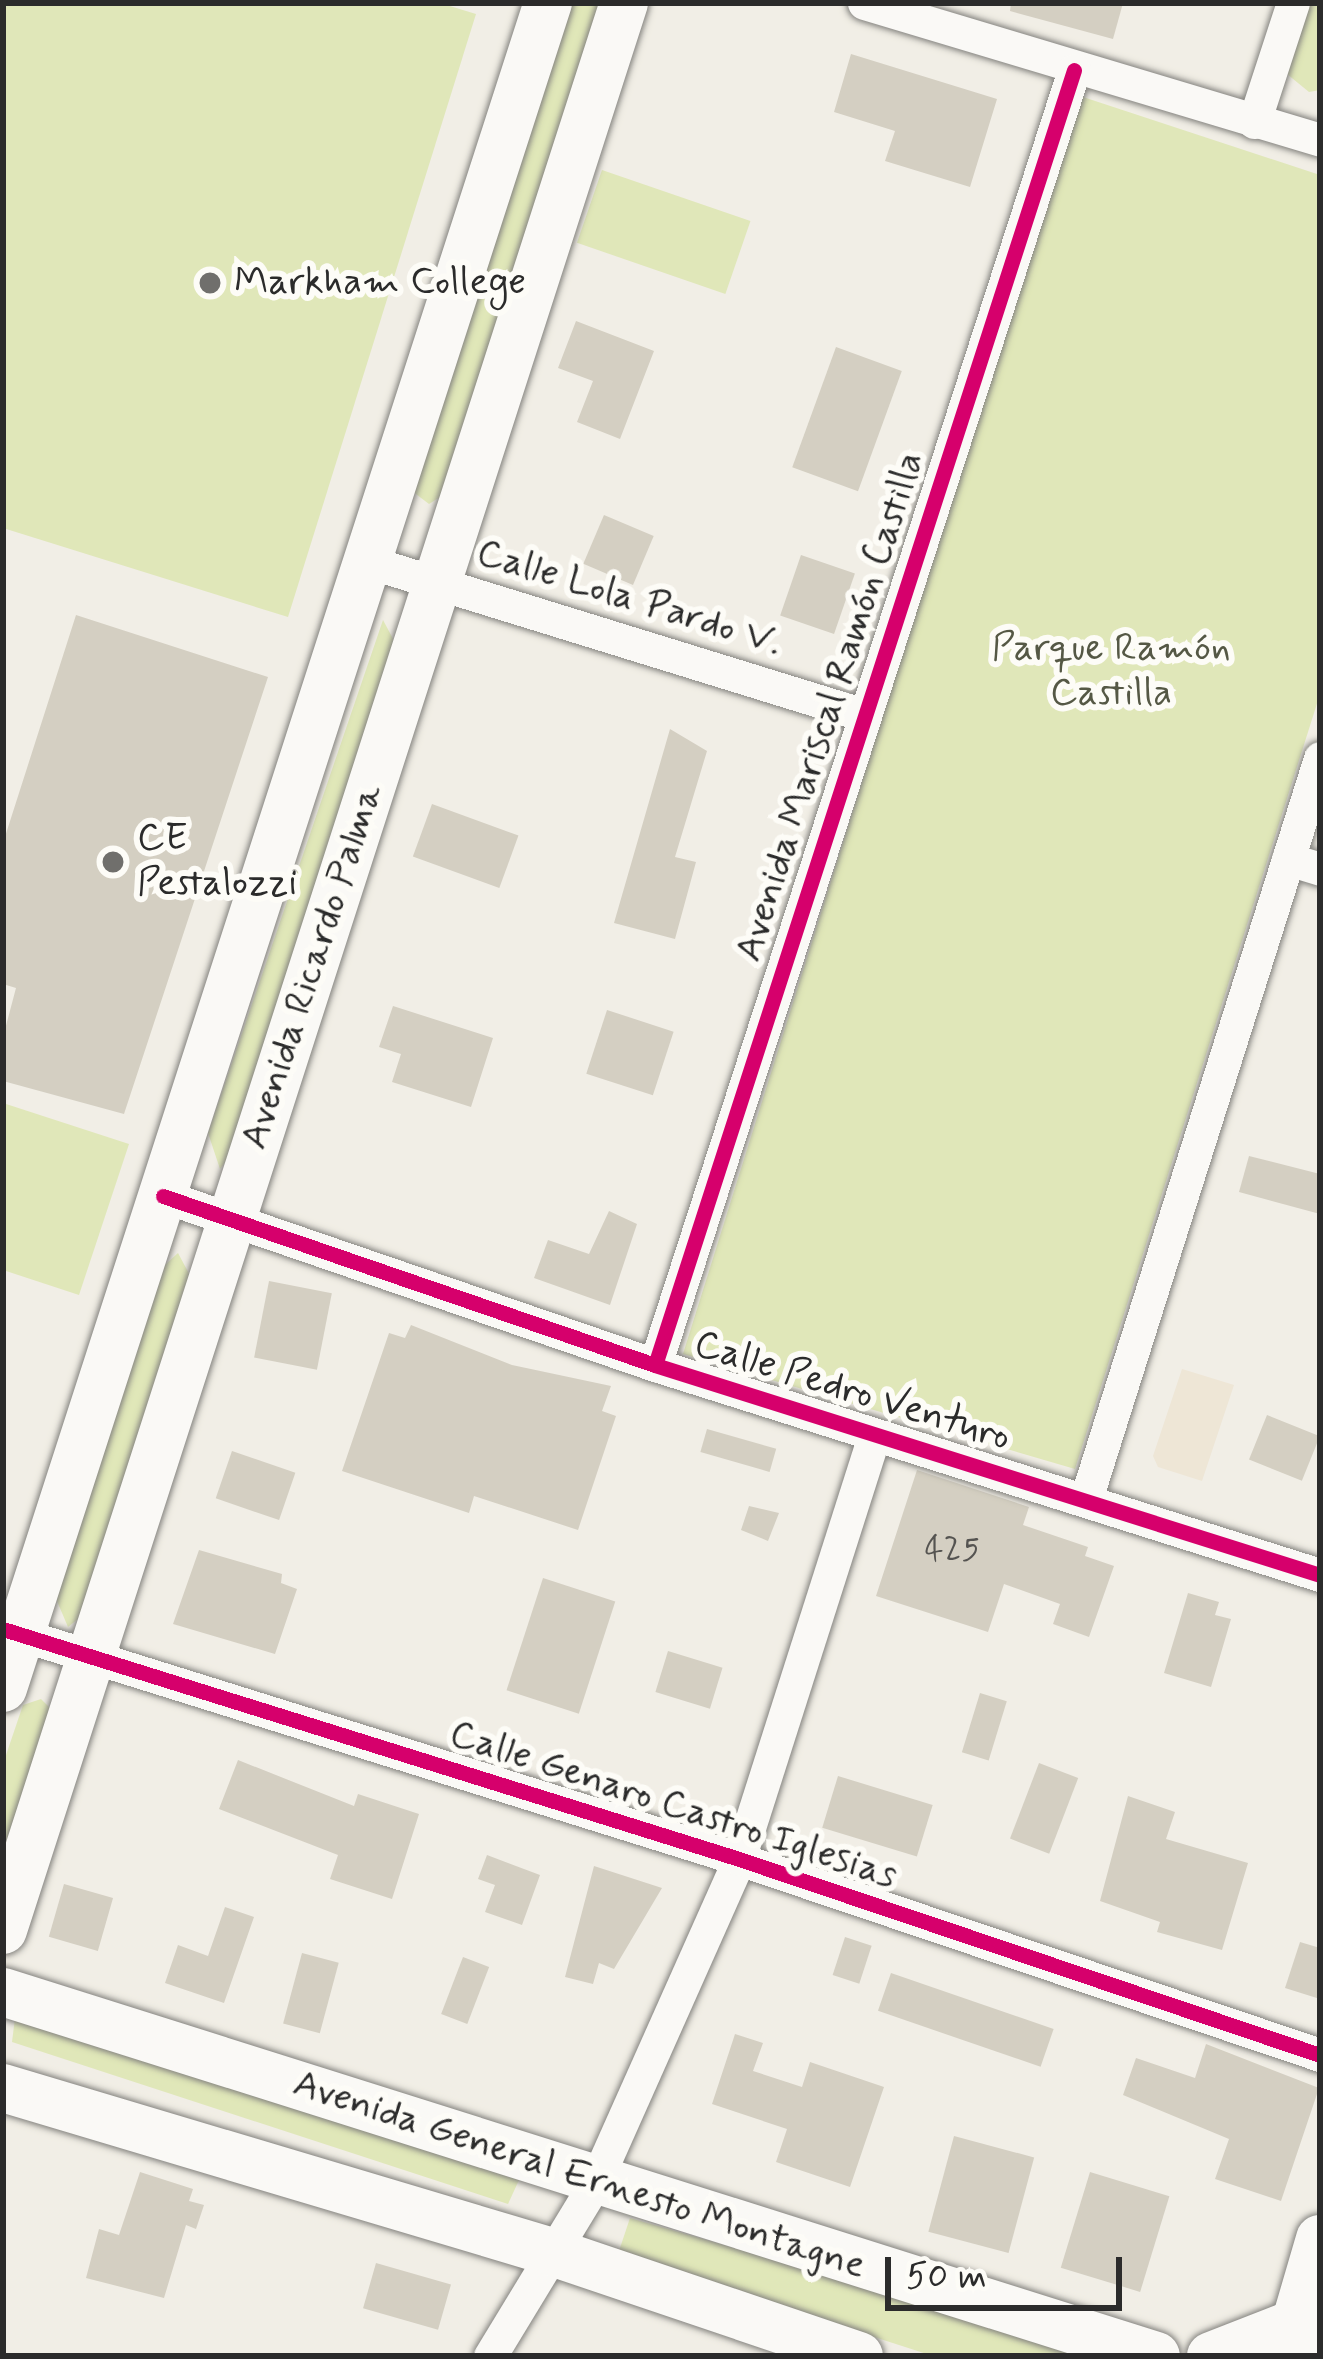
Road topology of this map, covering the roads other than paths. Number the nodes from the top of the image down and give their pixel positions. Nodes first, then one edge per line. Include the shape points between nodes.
1 (548, 3) edge
2 (624, 3) edge
3 (864, 3) edge
4 (1292, 3) edge
5 (1074, 70) junction
6 (1254, 122) junction
7 (1320, 140) edge
8 (372, 563) junction
9 (438, 584) junction
10 (861, 714) junction
11 (1320, 758) edge
12 (1304, 864) edge
13 (163, 1196) junction
14 (232, 1216) junction
15 (656, 1365) junction
16 (874, 1436) junction
17 (1086, 1499) junction
18 (1320, 1575) edge
19 (12, 1632) edge
20 (92, 1658) junction
21 (3, 1688) edge
22 (739, 1859) junction
23 (3, 1930) edge
24 (3, 1992) edge
25 (1320, 2055) edge
26 (3, 2088) edge
27 (595, 2183) junction
28 (1320, 2239) edge
29 (552, 2252) junction
30 (1296, 2345) edge
31 (490, 2356) edge
32 (859, 2356) edge
33 (1156, 2356) edge
34 (1211, 2356) edge

1 - 8 main road, Avenida Ricardo Palma
2 - 9 main road, Avenida Ricardo Palma
3 - 5 street
4 - 6 street
5 - 6 street
5 - 10 street, Avenida Mariscal Ramón Castilla
6 - 7 street
8 - 9 street, Calle Lola Pardo V.
8 - 13 main road, Avenida Ricardo Palma
9 - 10 street, Calle Lola Pardo V.
9 - 14 main road, Avenida Ricardo Palma
10 - 15 street, Avenida Mariscal Ramón Castilla
11 - 12 street
12 - 17 street
13 - 14 street, Calle Pedro Venturo
13 - 19 main road, Avenida Ricardo Palma
14 - 15 street, Calle Pedro Venturo
14 - 20 main road, Avenida Ricardo Palma
15 - 16 street, Calle Pedro Venturo
16 - 17 street, Calle Pedro Venturo
16 - 22 street
17 - 18 street, Calle Pedro Venturo
19 - 20 street, Calle Genaro Castro Iglesias
19 - 21 main road, Avenida Ricardo Palma
20 - 22 street, Calle Genaro Castro Iglesias
20 - 23 main road, Avenida Ricardo Palma
22 - 25 street, Calle Genaro Castro Iglesias
22 - 27 street
24 - 27 main road, Avenida General Ernesto Montagne
26 - 29 main road, Avenida General Ernesto Montagne
27 - 29 street
27 - 33 main road, Avenida General Ernesto Montagne
28 - 30 main road
29 - 31 street
29 - 32 main road, Avenida General Ernesto Montagne
30 - 34 main road

